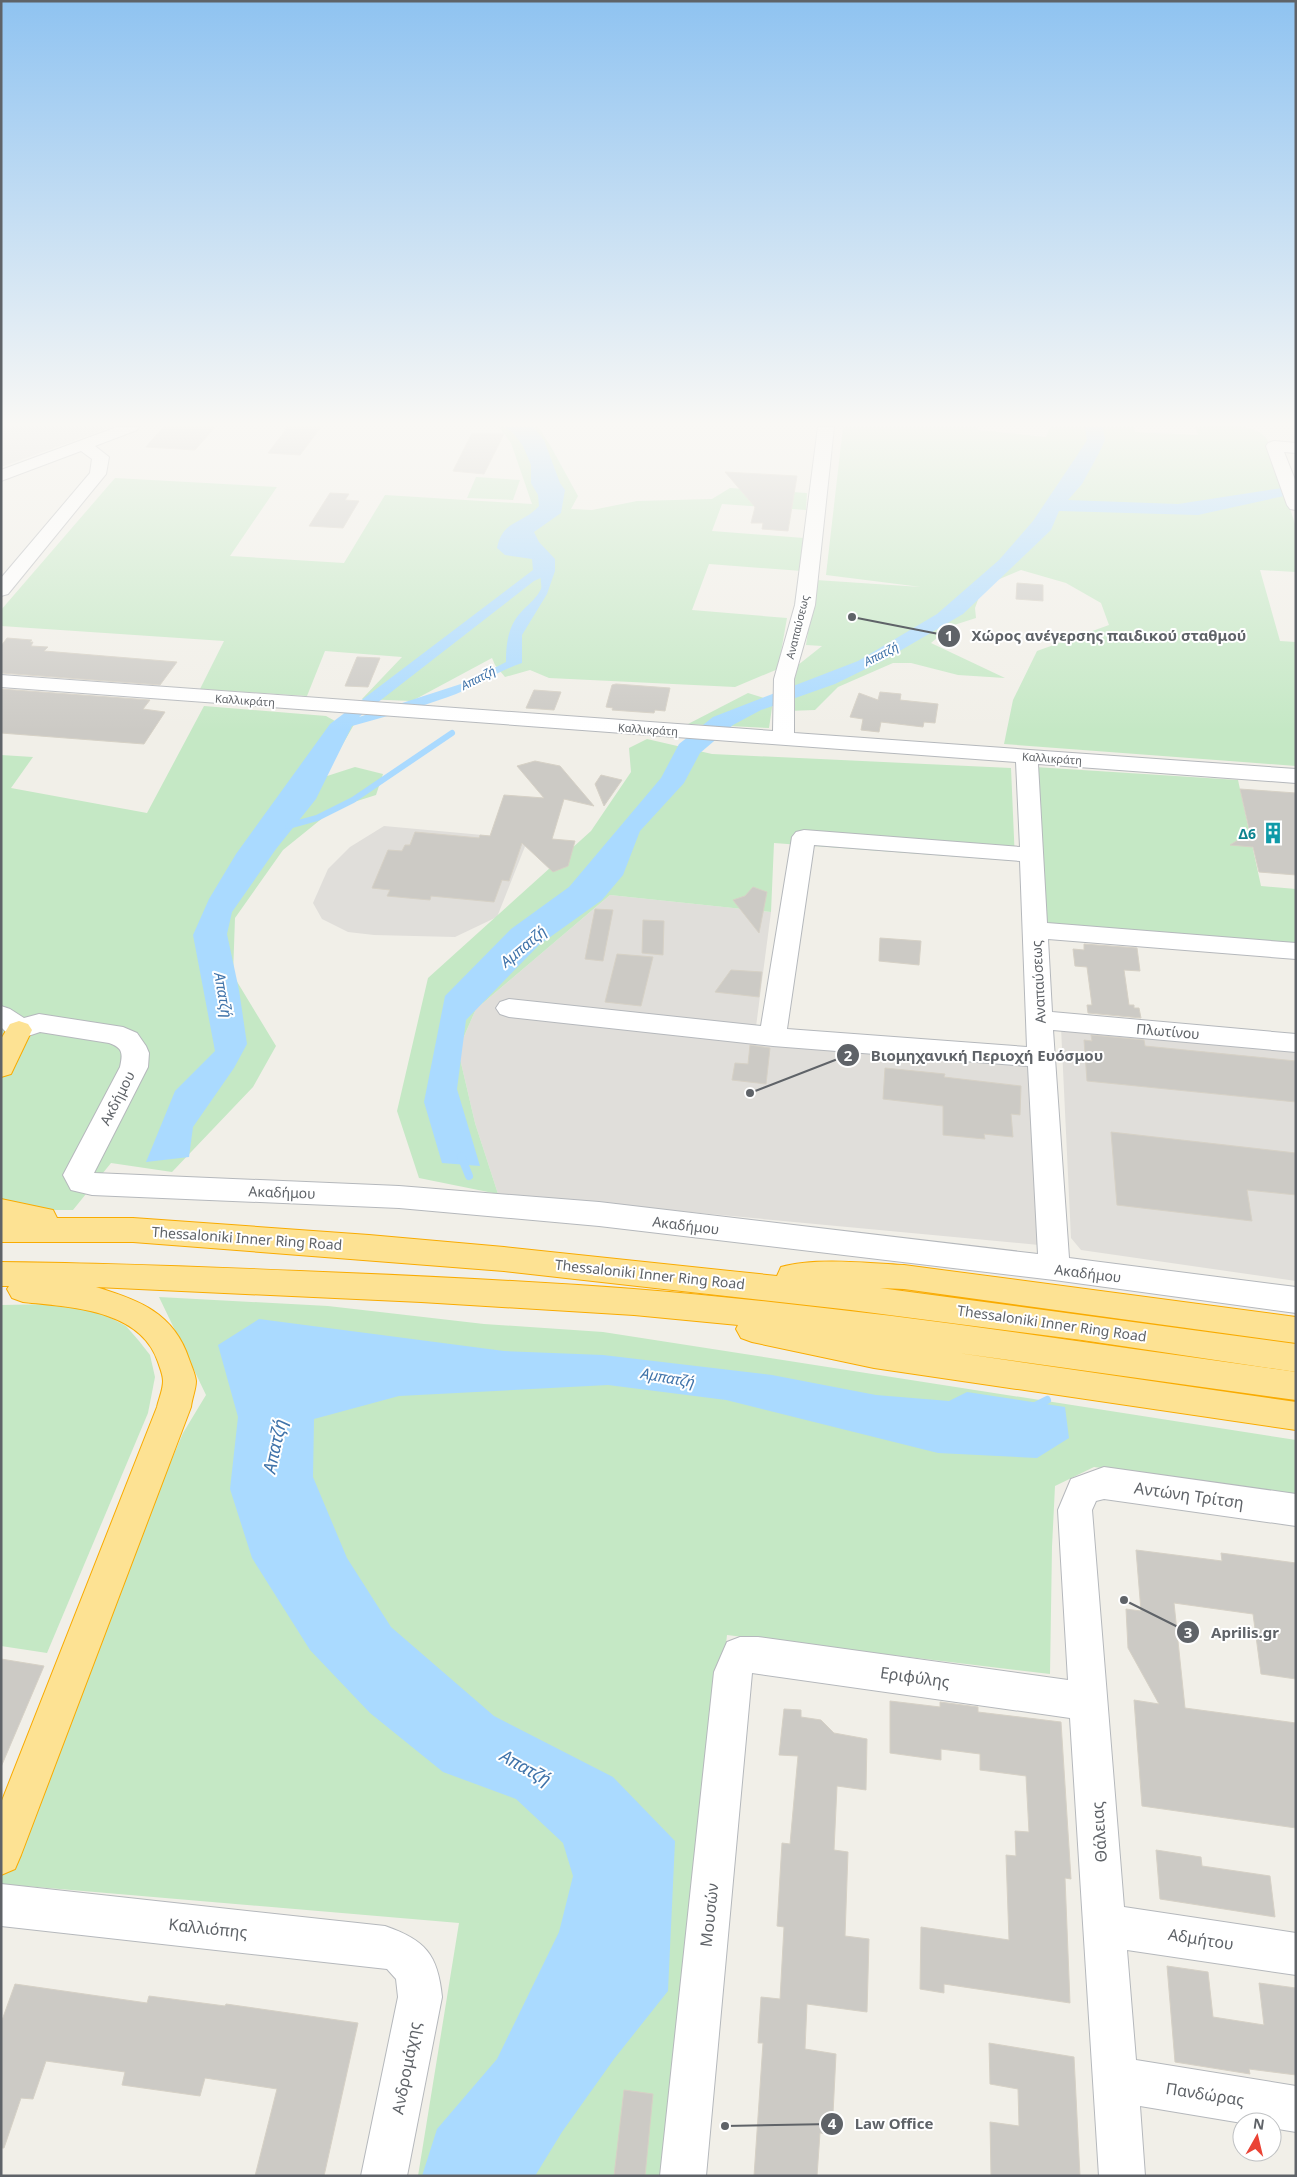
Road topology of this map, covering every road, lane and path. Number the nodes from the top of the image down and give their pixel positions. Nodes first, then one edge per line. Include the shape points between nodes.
1 (52, 529) edge
2 (814, 529) edge
3 (1, 590) edge
4 (1, 682) edge
5 (783, 739) junction
6 (1027, 756) junction
7 (1296, 776) edge
8 (1032, 855) junction
9 (1036, 930) junction
10 (1296, 951) edge
11 (509, 1008) dead end
12 (1040, 1020) junction
13 (10, 1023) edge
14 (773, 1037) junction
15 (1296, 1043) edge
16 (1041, 1058) junction
17 (1, 1066) edge
18 (78, 1175) joint
19 (1, 1210) edge
20 (1, 1230) edge
21 (133, 1230) junction
22 (1054, 1268) junction
23 (1, 1274) edge
24 (691, 1278) junction
25 (1, 1286) edge
26 (1296, 1300) edge
27 (634, 1302) junction
28 (1296, 1330) edge
29 (1296, 1358) edge
30 (1296, 1386) edge
31 (1296, 1416) edge
32 (1083, 1490) joint
33 (1296, 1510) edge
34 (740, 1655) joint
35 (1090, 1702) junction
36 (1, 1855) edge
37 (1, 1905) edge
38 (1106, 1925) junction
39 (1296, 1954) edge
40 (411, 1960) joint
41 (1115, 2079) junction
42 (1296, 2108) edge
43 (384, 2176) edge
44 (683, 2176) edge
45 (1122, 2176) edge

1 - 3 street
2 - 5 street, Αναπαύσεως via 805,605 784,679
4 - 5 street, Καλλικράτη
5 - 6 street, Καλλικράτη
6 - 7 street, Καλλικράτη
6 - 8 street, Αναπαύσεως
8 - 9 street, Αναπαύσεως
8 - 14 street via 804,837
9 - 10 street
9 - 12 street, Αναπαύσεως
11 - 14 street
12 - 15 street, Πλωτίνου
12 - 16 street, Αναπαύσεως
13 - 17 highway
13 - 18 street, Ακδήμου via 27,1026 39,1023 114,1034 128,1040 136,1053 134,1067
14 - 16 street
16 - 22 street, Αναπαύσεως
18 - 22 street, Ακαδήμου via 81,1182 92,1184 399,1197 599,1214
19 - 21 highway
20 - 21 highway, Thessaloniki Inner Ring Road
21 - 24 highway, Thessaloniki Inner Ring Road via 369,1247
22 - 26 street, Ακαδήμου
23 - 27 highway, Thessaloniki Inner Ring Road via 126,1275
24 - 28 highway via 853,1274 904,1277
24 - 29 highway, Thessaloniki Inner Ring Road via 1082,1327
25 - 36 highway via 76,1296 134,1312 166,1342 179,1378 174,1407
27 - 30 highway, Thessaloniki Inner Ring Road via 793,1318
27 - 31 highway via 874,1354
32 - 33 street, Αντώνη Τρίτση via 1104,1483
32 - 35 street, Θάλειας via 1076,1510
34 - 35 street, Εριφύλης
34 - 44 street, Μουσών via 733,1672
35 - 38 street, Θάλειας
37 - 40 street, Καλλιόπης via 386,1947 400,1951
38 - 39 street, Αδμήτου
38 - 41 street, Θάλειας
40 - 43 street, Ανδρομάχης via 420,1997
41 - 42 street, Πανδώρας
41 - 45 street, Θάλειας

